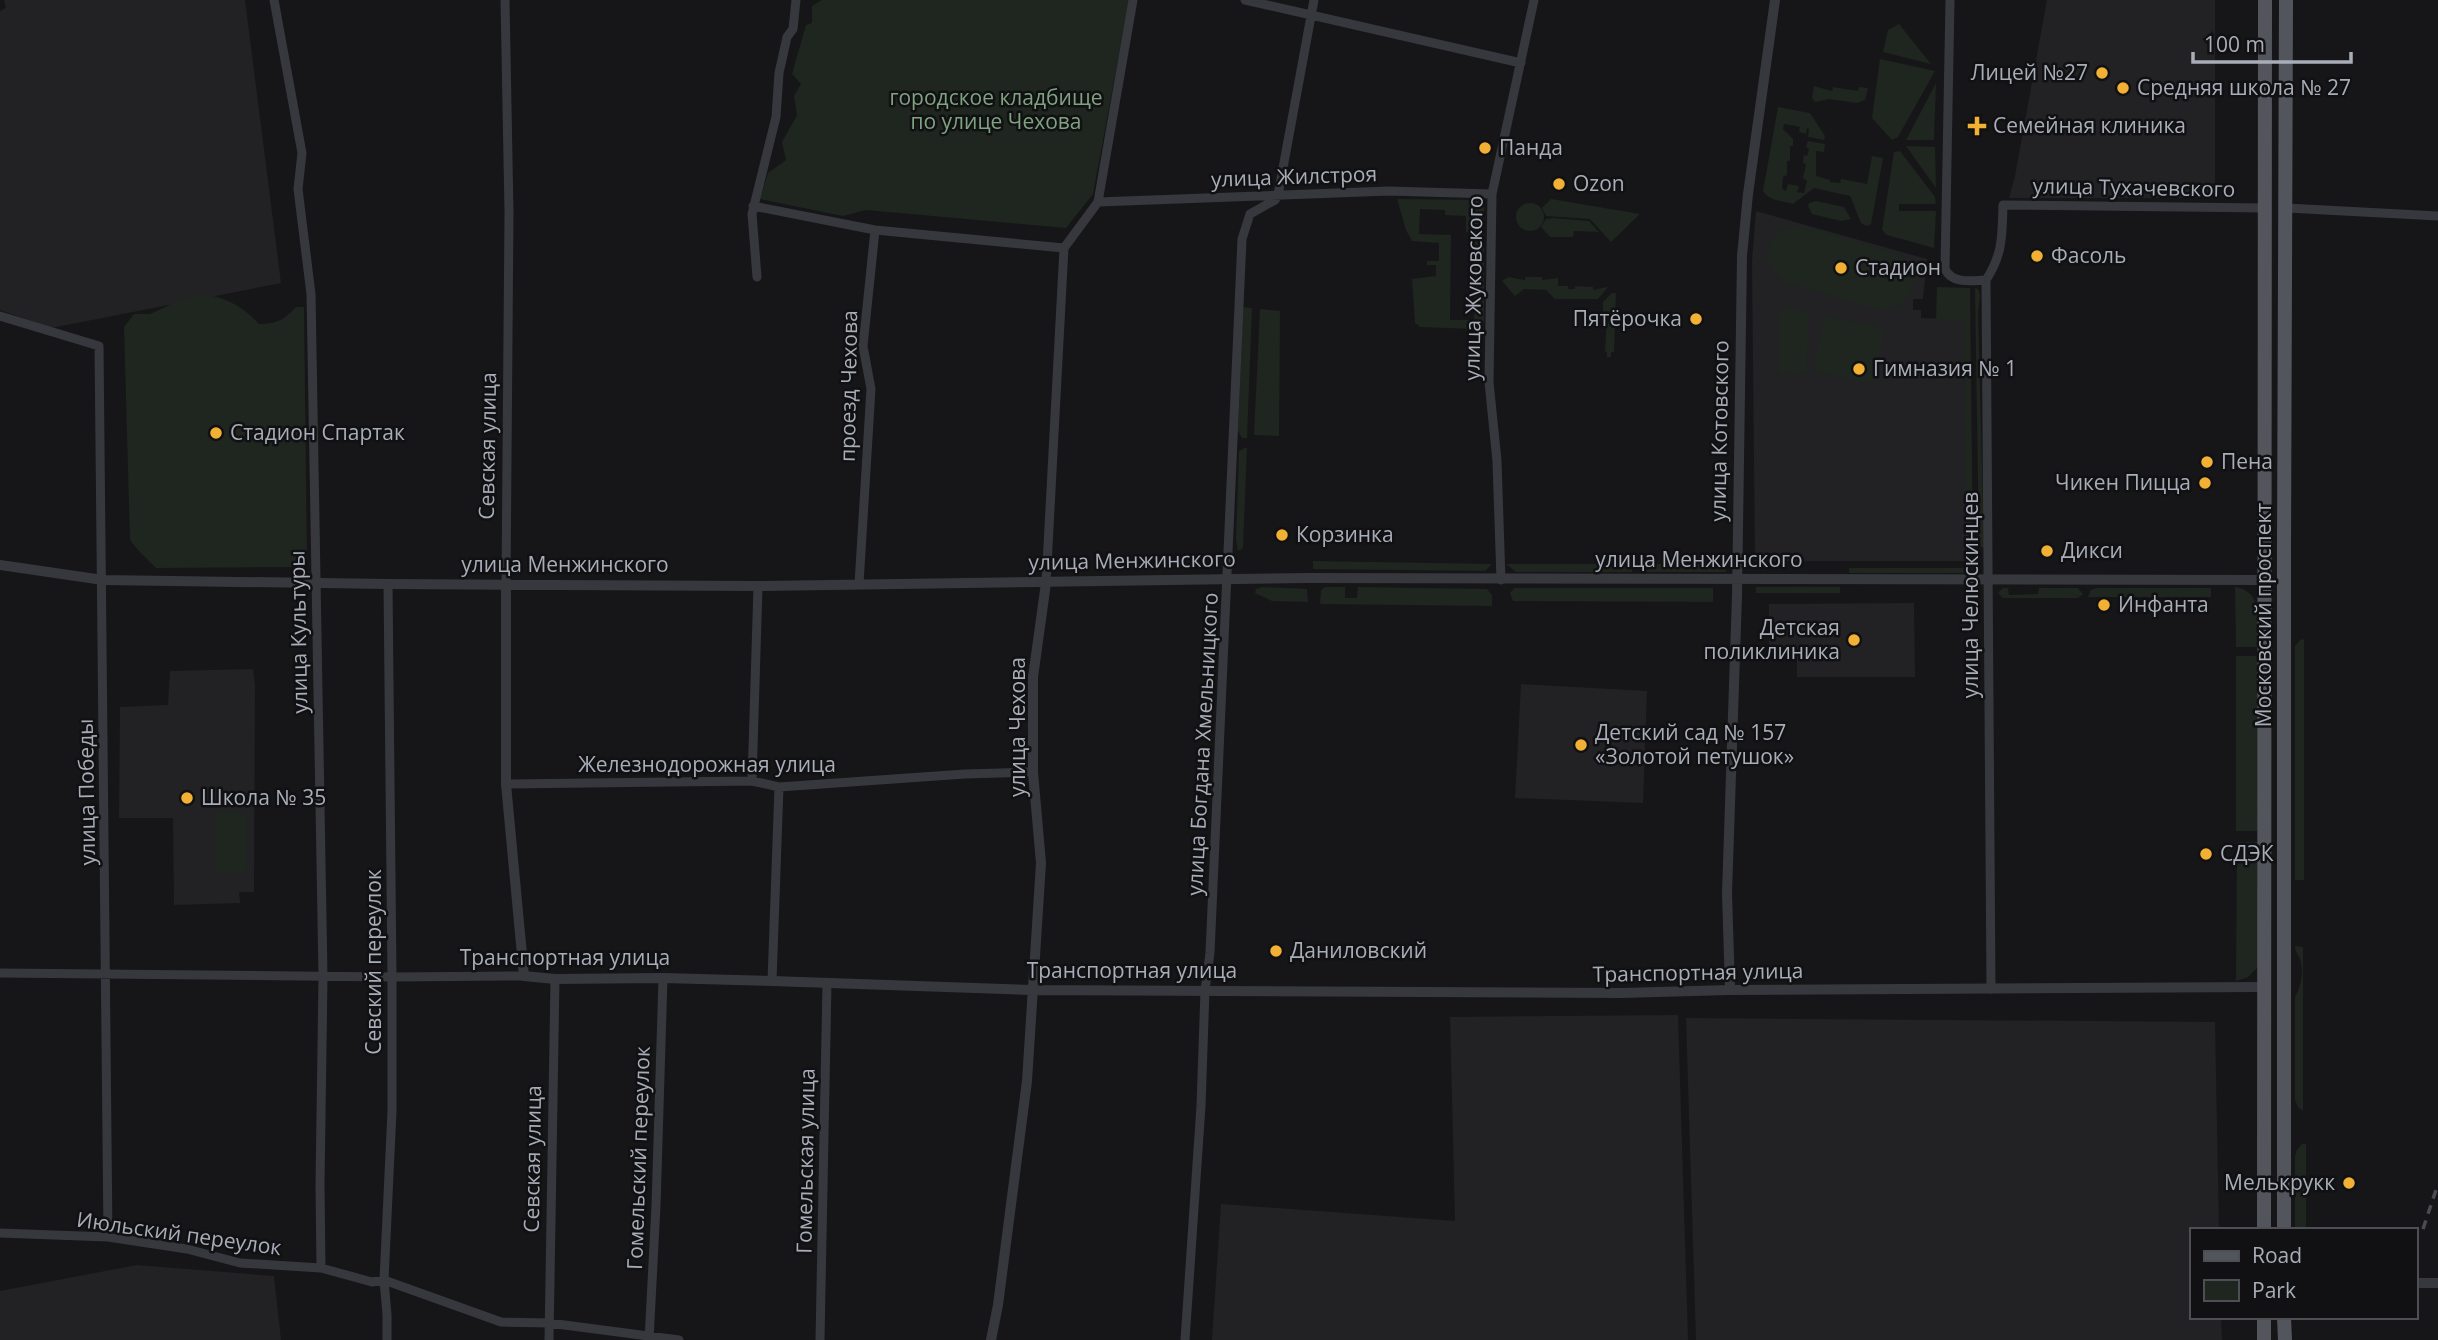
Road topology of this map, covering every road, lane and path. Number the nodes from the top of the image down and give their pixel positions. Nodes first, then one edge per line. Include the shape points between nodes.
1 (274, 0) edge
2 (505, 0) edge
3 (796, 0) edge
4 (1133, 0) edge
5 (1245, 0) edge
6 (1314, 0) edge
7 (1534, 0) edge
8 (1775, 0) edge
9 (1950, 0) edge
10 (2265, 0) edge
11 (2286, 0) edge
12 (1310, 16) junction
13 (1521, 64) junction
14 (1492, 194) junction
15 (1278, 195) junction
16 (1098, 202) junction
17 (2003, 205) joint
18 (753, 206) junction
19 (2264, 208) junction
20 (2287, 208) junction
21 (2438, 216) edge
22 (875, 230) junction
23 (1064, 248) junction
24 (757, 277) dead end
25 (1986, 280) junction
26 (0, 316) edge
27 (0, 565) edge
28 (1228, 579) junction
29 (1737, 579) junction
30 (103, 580) junction
31 (1502, 580) junction
32 (1988, 580) junction
33 (2266, 580) junction
34 (2284, 580) junction
35 (316, 583) junction
36 (506, 583) junction
37 (1046, 583) junction
38 (388, 584) junction
39 (859, 584) junction
40 (758, 586) junction
41 (1033, 772) junction
42 (752, 781) junction
43 (506, 784) junction
44 (779, 787) junction
45 (0, 973) edge
46 (107, 975) junction
47 (323, 976) junction
48 (524, 976) junction
49 (392, 977) junction
50 (663, 978) junction
51 (555, 979) junction
52 (772, 981) junction
53 (827, 983) junction
54 (2264, 987) junction
55 (2285, 987) junction
56 (1991, 989) junction
57 (1032, 990) junction
58 (1205, 990) junction
59 (1730, 990) junction
60 (2264, 1228) edge
61 (2284, 1228) edge
62 (0, 1233) edge
63 (108, 1237) junction
64 (321, 1268) junction
65 (384, 1280) junction
66 (2417, 1283) edge
67 (2438, 1283) edge
68 (2264, 1319) edge
69 (2284, 1319) edge
70 (549, 1323) junction
71 (649, 1338) edge
72 (387, 1340) edge
73 (549, 1340) edge
74 (679, 1340) edge
75 (820, 1340) edge
76 (991, 1340) edge
77 (1185, 1340) edge
78 (2264, 1340) edge
79 (2284, 1340) edge

1 - 35 street, улица Культуры via 302,153 298,189 312,294
2 - 36 street, Севская улица via 509,212
3 - 18 street via 793,29 779,73 776,117
4 - 16 street
5 - 12 street
6 - 12 street
7 - 13 street, улица Жуковского
8 - 29 street, улица Котовского via 1742,256
9 - 25 street via 1945,269 1954,279
10 - 19 main road, Московский проспект
11 - 20 main road, Московский проспект
12 - 13 street
12 - 15 street
13 - 14 street, улица Жуковского
14 - 15 street, улица Жилстроя
14 - 31 street, улица Жуковского via 1489,382
15 - 16 street, улица Жилстроя
15 - 28 street, улица Богдана Хмельницкого via 1250,214 1242,239
16 - 23 street
17 - 19 street, улица Тухачевского
17 - 25 street, улица Челюскинцев via 2002,244
18 - 22 street
18 - 24 street
19 - 20 main road
19 - 33 main road, Московский проспект
20 - 21 street
20 - 34 main road, Московский проспект
22 - 23 street
22 - 39 street, проезд Чехова via 863,346 871,389
23 - 37 street, улица Чехова
25 - 32 street, улица Челюскинцев
26 - 30 street, улица Победы via 99,346
27 - 30 street, улица Менжинского
28 - 31 street, улица Менжинского
28 - 37 street, улица Менжинского
28 - 58 street, улица Богдана Хмельницкого
29 - 31 street, улица Менжинского
29 - 32 street, улица Менжинского
29 - 59 street, улица Котовского via 1727,893
30 - 35 street, улица Менжинского
30 - 46 street, улица Победы
32 - 33 street, улица Менжинского
32 - 56 street, улица Челюскинцев
33 - 34 main road
33 - 54 main road, Московский проспект
34 - 55 main road, Московский проспект
35 - 38 street, улица Менжинского
35 - 47 street, улица Культуры
36 - 38 street, улица Менжинского
36 - 40 street, улица Менжинского
36 - 43 street, Севская улица
37 - 39 street, улица Менжинского
37 - 41 street, улица Чехова via 1033,677
38 - 49 street, Севский переулок
39 - 40 street, улица Менжинского
40 - 42 street
41 - 44 street, Железнодорожная улица
41 - 57 street, улица Чехова via 1041,863
42 - 43 street, Железнодорожная улица
42 - 44 street, Железнодорожная улица
43 - 48 street, Севская улица
44 - 52 street
45 - 46 street, Транспортная улица
46 - 47 street, Транспортная улица
46 - 63 street, улица Победы
47 - 49 street, Транспортная улица
47 - 64 street, улица Культуры
48 - 49 street, Транспортная улица
48 - 51 street, Транспортная улица
49 - 65 street, Севский переулок via 392,1111
50 - 51 street, Транспортная улица
50 - 52 street, Транспортная улица
50 - 71 street, Гомельский переулок
51 - 70 street, Севская улица
52 - 53 street, Транспортная улица
53 - 57 street, Транспортная улица
53 - 75 street, Гомельская улица
54 - 55 main road
54 - 56 street, Транспортная улица
54 - 60 main road, Московский проспект
55 - 61 main road, Московский проспект
56 - 59 street, Транспортная улица
57 - 58 street, Транспортная улица
57 - 76 street, улица Чехова via 1027,1081
58 - 59 street, Транспортная улица
58 - 77 street, улица Богдана Хмельницкого
62 - 63 street, Июльский переулок
63 - 64 street, Июльский переулок via 240,1263
64 - 65 street, Июльский переулок via 372,1282
65 - 70 street, Июльский переулок via 501,1322
65 - 72 street, Севский переулок
66 - 67 street
68 - 78 main road
69 - 79 main road
70 - 71 street, Июльский переулок
70 - 73 street, Севская улица
71 - 74 street, Июльский переулок

